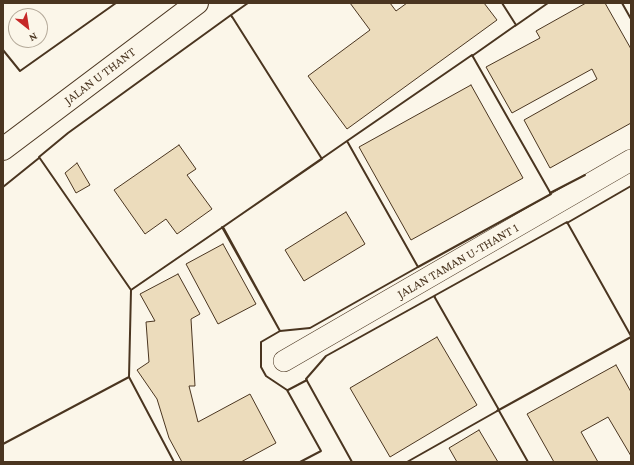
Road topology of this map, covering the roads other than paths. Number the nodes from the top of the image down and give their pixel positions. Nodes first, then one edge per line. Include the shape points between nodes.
1 (197, 3) edge
2 (3, 149) edge
3 (631, 160) edge
4 (284, 362) dead end

1 - 2 street, JALAN U THANT
3 - 4 street, JALAN TAMAN U-THANT 1

